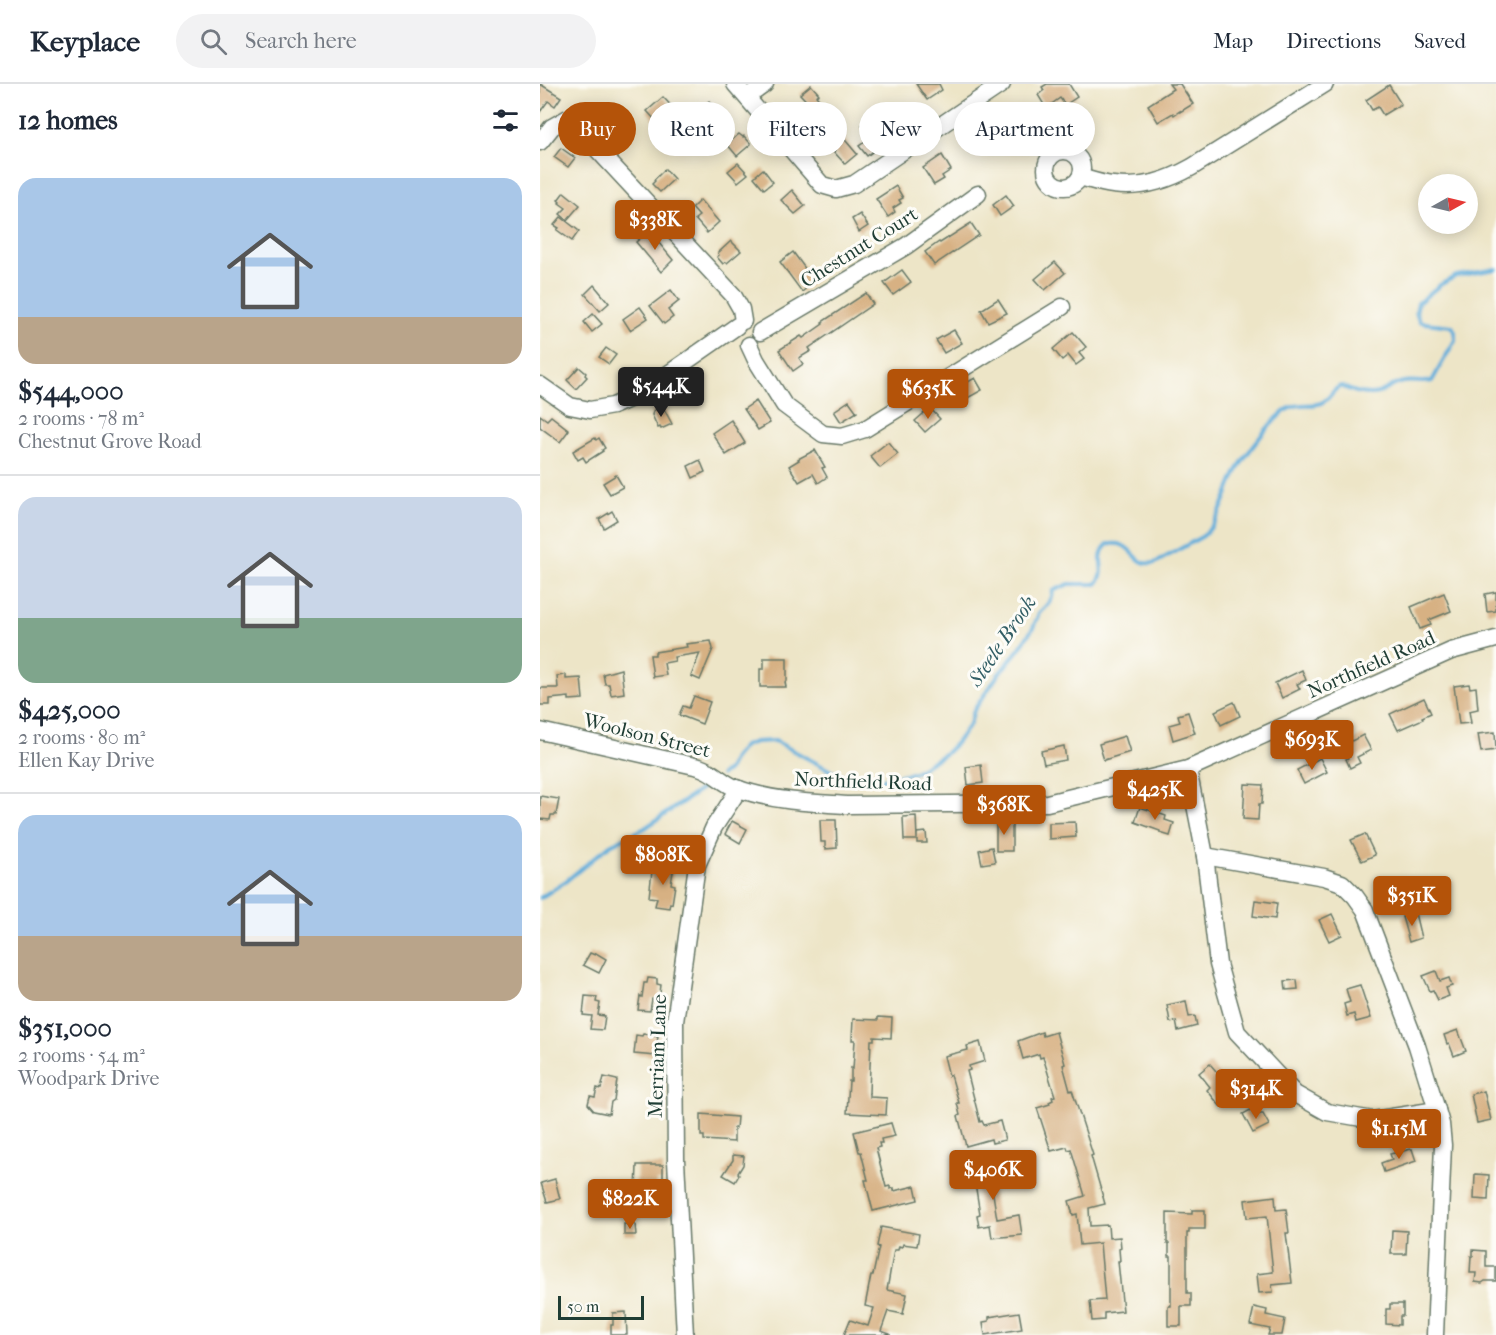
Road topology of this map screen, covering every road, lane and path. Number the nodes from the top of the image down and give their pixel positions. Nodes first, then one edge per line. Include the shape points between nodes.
1 (735, 84) edge
2 (765, 84) edge
3 (1002, 84) edge
4 (1325, 84) edge
5 (747, 97) junction
6 (540, 142) edge
7 (1080, 177) dead end
8 (978, 194) dead end
9 (1062, 307) dead end
10 (740, 323) junction
11 (760, 332) junction
12 (749, 345) junction
13 (540, 385) edge
14 (1496, 639) edge
15 (540, 731) edge
16 (1188, 769) junction
17 (733, 787) junction
18 (1205, 856) junction
19 (1437, 1110) junction
20 (685, 1335) edge
21 (1435, 1335) edge

1 - 5 street
2 - 5 street
3 - 5 street via 854,184 836,189 822,185
4 - 7 street via 1175,177 1134,187
6 - 10 street via 552,127 568,118 733,295 741,309
8 - 11 street, Chestnut Court via 906,246
9 - 12 street via 865,429 842,436 823,434 784,405
10 - 11 street via 754,322
10 - 12 street via 735,330 737,339
10 - 13 street via 638,395 613,406 590,410 570,405
11 - 12 street
14 - 16 street, Northfield Road via 1451,651
15 - 17 street, Woolson Street via 699,767
16 - 17 street, Northfield Road via 1047,803 817,804
16 - 18 street
17 - 20 street, Merriam Lane via 697,865 675,1022 676,1160
18 - 19 street via 1324,877 1342,883 1355,896 1365,909
18 - 19 street via 1218,964 1237,1032 1295,1094 1328,1112 1373,1120
19 - 21 street via 1443,1145

